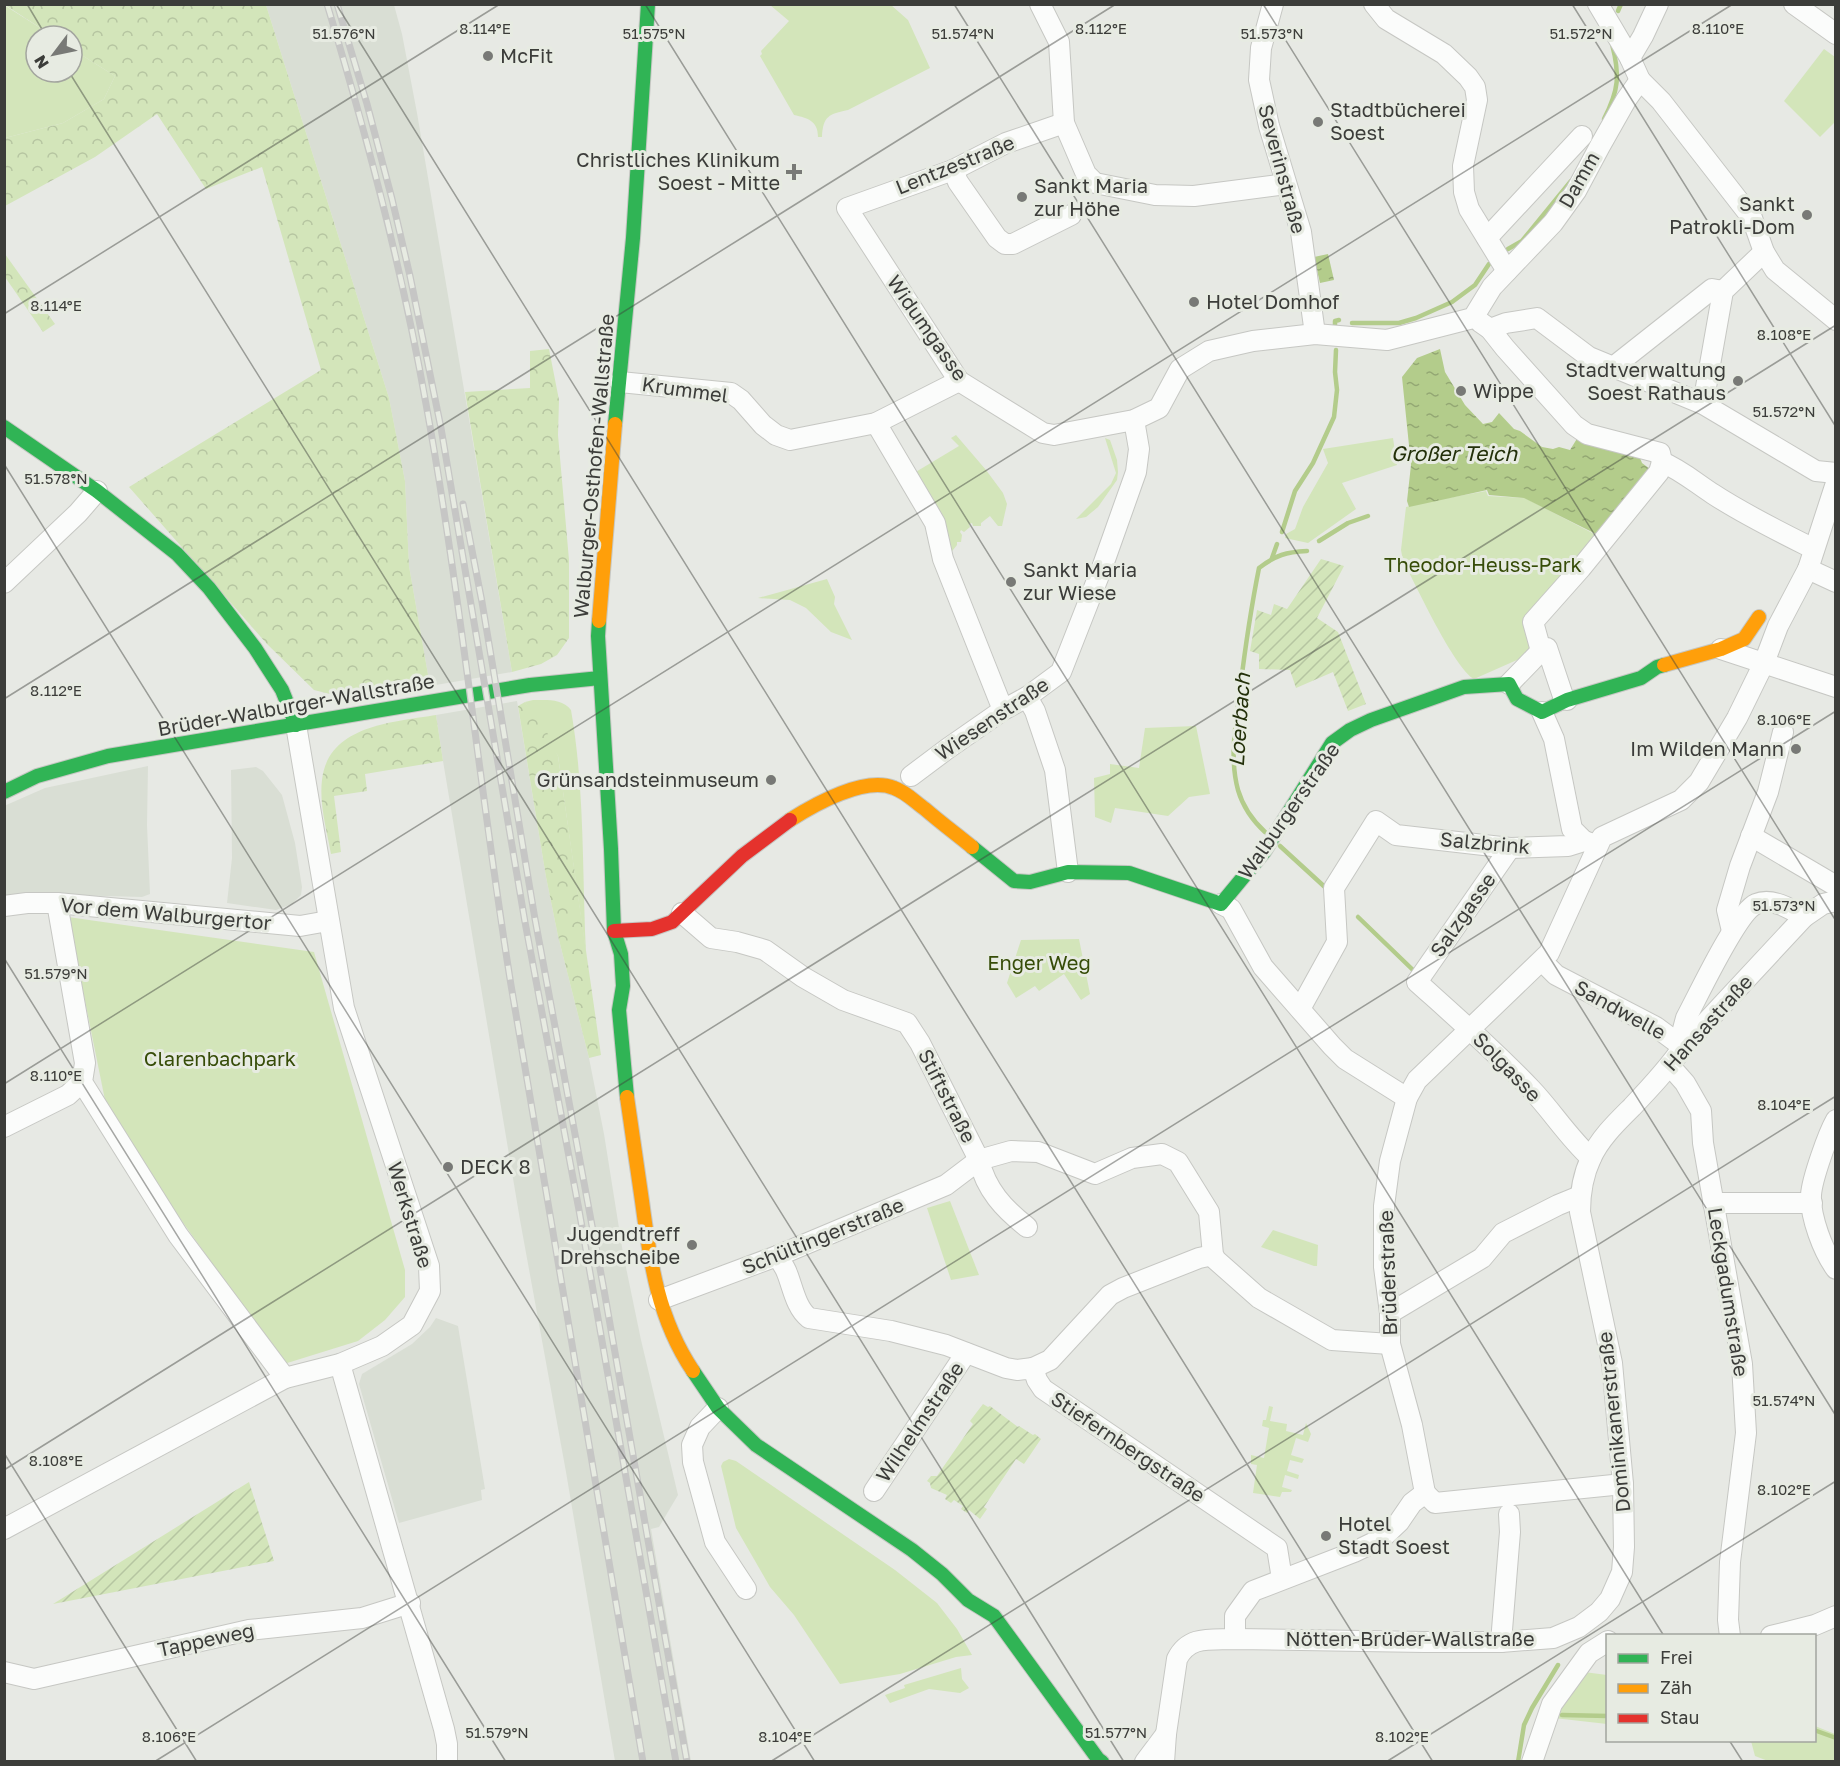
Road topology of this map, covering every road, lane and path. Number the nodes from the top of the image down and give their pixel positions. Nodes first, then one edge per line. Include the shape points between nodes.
1 (648, 4) edge
2 (1040, 4) edge
3 (1273, 4) edge
4 (1374, 4) edge
5 (1598, 4) edge
6 (1658, 4) edge
7 (1794, 4) edge
8 (1836, 34) edge
9 (1630, 58) junction
10 (1640, 80) junction
11 (1064, 123) junction
12 (1582, 136) dead end
13 (953, 170) junction
14 (1286, 184) junction
15 (847, 208) joint
16 (1071, 215) dead end
17 (1487, 237) junction
18 (1764, 252) junction
19 (1507, 271) junction
20 (1723, 291) junction
21 (1473, 318) junction
22 (1836, 320) edge
23 (1490, 329) junction
24 (1315, 334) junction
25 (1612, 368) junction
26 (959, 381) junction
27 (620, 382) junction
28 (1703, 404) junction
29 (1134, 420) junction
30 (876, 423) junction
31 (4, 427) edge
32 (1662, 462) junction
33 (1836, 473) edge
34 (1836, 483) edge
35 (97, 491) junction
36 (1815, 549) junction
37 (1808, 569) junction
38 (1836, 582) edge
39 (4, 583) edge
40 (1759, 616) dead end
41 (1721, 649) junction
42 (1541, 651) junction
43 (1764, 663) junction
44 (600, 678) junction
45 (1509, 684) junction
46 (1836, 687) edge
47 (1027, 697) junction
48 (1567, 700) junction
49 (1003, 710) junction
50 (1542, 712) junction
51 (296, 725) junction
52 (1784, 732) dead end
53 (911, 776) dead end
54 (4, 792) edge
55 (1751, 836) junction
56 (1591, 843) junction
57 (1510, 848) junction
58 (1068, 872) junction
59 (1836, 886) edge
60 (1836, 901) edge
61 (57, 903) junction
62 (1221, 904) junction
63 (4, 906) edge
64 (682, 913) junction
65 (1804, 917) junction
66 (328, 921) junction
67 (614, 931) junction
68 (1732, 931) junction
69 (608, 954) dead end
70 (1542, 961) junction
71 (1417, 982) joint
72 (609, 985) dead end
73 (1300, 1009) junction
74 (619, 1010) junction
75 (1469, 1028) junction
76 (1683, 1047) junction
77 (1670, 1066) junction
78 (82, 1082) junction
79 (1407, 1098) junction
80 (1836, 1120) edge
81 (4, 1127) edge
82 (1591, 1158) junction
83 (979, 1160) junction
84 (1580, 1196) junction
85 (1713, 1203) junction
86 (1812, 1203) junction
87 (1027, 1227) dead end
88 (1213, 1255) junction
89 (777, 1256) junction
90 (1836, 1269) edge
91 (659, 1300) junction
92 (1390, 1313) junction
93 (1390, 1344) junction
94 (966, 1353) junction
95 (340, 1364) junction
96 (1033, 1368) junction
97 (285, 1378) junction
98 (718, 1407) junction
99 (1623, 1484) junction
100 (874, 1491) dead end
101 (1425, 1493) junction
102 (1509, 1514) dead end
103 (4, 1529) edge
104 (1282, 1579) junction
105 (746, 1589) dead end
106 (968, 1600) junction
107 (410, 1603) junction
108 (1599, 1612) junction
109 (1836, 1616) edge
110 (980, 1622) dead end
111 (1616, 1634) edge
112 (1730, 1634) edge
113 (1775, 1634) edge
114 (1234, 1639) junction
115 (1501, 1642) junction
116 (1606, 1642) edge
117 (4, 1672) edge
118 (1166, 1734) junction
119 (447, 1761) edge
120 (1102, 1761) edge
121 (1145, 1761) edge
122 (1164, 1761) edge
123 (1532, 1761) edge

1 - 27 street, Walburger-Osthofen-Wallstraße
2 - 11 street via 1059,42
3 - 14 street, Severinstraße via 1261,48 1259,80
4 - 17 street via 1386,19 1444,54 1474,87 1477,100 1463,166 1464,192 1469,209
5 - 9 street
6 - 9 street
7 - 8 street
9 - 10 street
10 - 18 street via 1752,218
10 - 19 street, Damm via 1576,190 1553,223
11 - 13 street, Lentzestraße via 1006,143
11 - 14 street via 1086,174 1095,183 1155,195 1194,196
12 - 17 street
13 - 15 street, Lentzestraße
13 - 16 street via 1005,244 1013,244
14 - 24 street, Severinstraße via 1301,231
15 - 26 street, Widumgasse
17 - 19 street
18 - 20 street
18 - 22 street via 1775,270
19 - 21 street
20 - 25 street via 1712,289
20 - 28 street
21 - 23 street
21 - 24 street via 1387,340
23 - 25 street via 1537,318 1589,357
23 - 32 street via 1574,425 1587,434 1660,453
24 - 29 street via 1253,340 1209,351 1180,369 1159,408
25 - 28 street
26 - 29 street, Widumgasse via 1043,433 1054,435
26 - 30 street, Krummel
27 - 30 street, Krummel via 731,393 763,425 790,441
27 - 44 street, Walburger-Osthofen-Wallstraße via 599,617
28 - 33 street via 1816,471
29 - 47 street, Wiesenstraße via 1139,448 1136,472 1103,565 1061,672
30 - 49 street via 935,523 943,559
31 - 35 street
32 - 36 street via 1748,515
32 - 42 street via 1659,472 1533,622
34 - 36 street
35 - 39 street
35 - 51 street via 177,554 209,588 282,690
36 - 37 street
37 - 38 street
37 - 43 street via 1778,626
40 - 41 street via 1744,639
41 - 43 street
41 - 48 street via 1657,667 1641,678
42 - 45 street
42 - 48 street via 1547,648
43 - 46 street
43 - 56 street via 1699,782 1681,800
44 - 51 street, Brüder-Walburger-Wallstraße
44 - 67 street, Walburger-Osthofen-Wallstraße
45 - 50 street via 1517,699
45 - 62 street, Walburgerstraße via 1464,687 1371,720 1332,743 1264,852
47 - 49 street, Wiesenstraße
47 - 58 street via 1055,770
48 - 50 street
49 - 53 street, Wiesenstraße
50 - 56 street via 1554,739 1572,829
51 - 54 street, Brüder-Walburger-Wallstraße via 108,756 37,776
51 - 66 street, Werkstraße
52 - 55 street
55 - 59 street
55 - 68 street via 1726,910
56 - 57 street, Salzbrink
56 - 70 street, Brüderstraße via 1550,952
57 - 71 street, Salzgasse
57 - 73 street, Salzbrink via 1396,835 1376,820 1334,888 1337,942
58 - 62 street via 1129,873
58 - 64 street via 1030,882 1014,881 912,798 881,784 822,801 787,822 747,852
60 - 65 street, Hansastraße via 1823,904
61 - 63 street, Vor dem Walburgertor
61 - 66 street, Vor dem Walburgertor via 300,926
61 - 78 street via 85,1063
62 - 73 street via 1231,909 1263,967
64 - 67 street via 661,927
64 - 83 street, Stiftstraße via 711,938 765,950 843,1000 907,1023
65 - 68 street, Sandwelle via 1789,908 1764,902 1748,909
65 - 76 street, Hansastraße
66 - 95 street, Werkstraße via 344,1008 429,1266 430,1292 412,1325 382,1346
67 - 69 street
67 - 74 street via 621,954 623,986
68 - 76 street, Sandwelle via 1686,1018
70 - 75 street, Brüderstraße
70 - 76 street, Sandwelle via 1556,975 1656,1027
71 - 75 street, Solgasse
72 - 74 street
73 - 79 street via 1345,1059
74 - 91 street via 642,1209
75 - 79 street, Brüderstraße via 1417,1080
75 - 82 street, Solgasse
76 - 77 street, Hansastraße
77 - 82 street, Hansastraße via 1612,1127
77 - 85 street, Leckgadumstraße via 1701,1111 1702,1143
78 - 81 street via 68,1095
78 - 97 street via 178,1235
79 - 92 street, Brüderstraße via 1390,1161 1384,1206 1384,1267
80 - 86 street via 1820,1162
82 - 84 street, Dominikanerstraße
83 - 87 street via 990,1189 1007,1211
83 - 88 street, Stiftstraße via 1011,1151 1038,1152 1095,1174 1132,1158 1162,1154 1178,1162 1209,1212
83 - 89 street, Schültingerstraße via 946,1185
84 - 92 street via 1503,1233 1482,1258
84 - 99 street, Dominikanerstraße via 1584,1235 1612,1363
85 - 86 street
85 - 112 street, Leckgadumstraße via 1742,1364 1746,1433 1730,1562
86 - 90 street via 1828,1257
88 - 93 street via 1259,1298 1332,1340
88 - 96 street via 1110,1295 1050,1360
89 - 91 street, Schültingerstraße
89 - 94 street via 809,1318 891,1331
91 - 98 street via 687,1362
92 - 93 street, Brüderstraße
93 - 101 street, Brüderstraße
94 - 96 street via 1005,1368
94 - 100 street, Wilhelmstraße
95 - 97 street, Werkstraße
95 - 107 street
96 - 104 street, Stiefernbergstraße via 1043,1389 1277,1548
97 - 103 street, Werkstraße
98 - 105 street via 700,1427 692,1444 693,1462 715,1542
98 - 106 street via 756,1445 912,1550
99 - 101 street via 1435,1503
99 - 108 street, Dominikanerstraße via 1622,1572 1610,1599
101 - 104 street via 1380,1539
102 - 115 street
104 - 114 street via 1253,1591 1235,1616
106 - 110 street
106 - 120 street via 994,1616
107 - 117 street, Tappeweg via 363,1618 249,1630 34,1679
107 - 119 street via 444,1729
108 - 111 street
108 - 115 street, Nötten-Brüder-Wallstraße via 1579,1627 1553,1638
109 - 113 street
114 - 115 street, Nötten-Brüder-Wallstraße
114 - 118 street, Nötten-Brüder-Wallstraße via 1180,1642
116 - 123 street via 1589,1653 1552,1704
118 - 121 street
118 - 122 street

